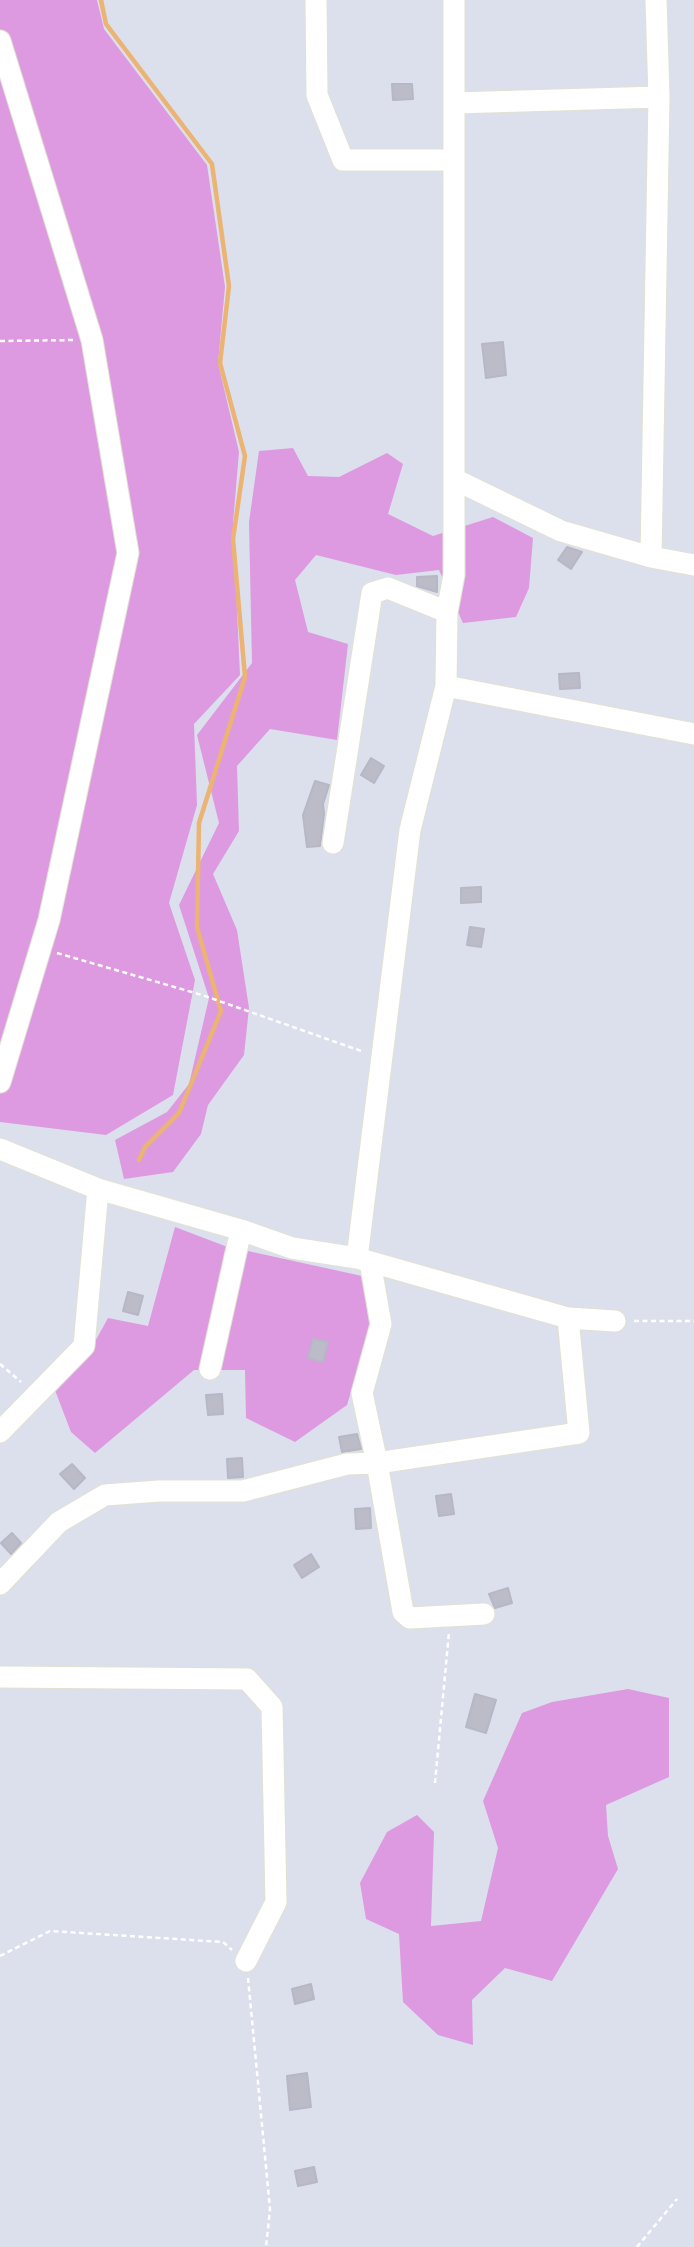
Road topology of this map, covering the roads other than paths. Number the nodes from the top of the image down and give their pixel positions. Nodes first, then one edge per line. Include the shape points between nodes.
1 (316, 0) edge
2 (454, 0) edge
3 (656, 0) edge
4 (0, 41) edge
5 (659, 97) junction
6 (454, 103) junction
7 (454, 160) junction
8 (454, 479) junction
9 (651, 556) junction
10 (694, 565) edge
11 (447, 612) junction
12 (446, 686) junction
13 (694, 734) edge
14 (333, 843) dead end
15 (0, 1082) edge
16 (0, 1149) edge
17 (98, 1189) junction
18 (241, 1230) junction
19 (364, 1260) junction
20 (568, 1318) junction
21 (615, 1321) road end
22 (211, 1369) dead end
23 (0, 1432) edge
24 (377, 1463) junction
25 (0, 1584) edge
26 (484, 1614) dead end
27 (0, 1677) edge
28 (246, 1961) road end

1 - 7 street via 317,95 343,160
2 - 6 street
3 - 5 street
4 - 15 street via 92,340 128,554 49,920
5 - 6 street
5 - 9 street
6 - 7 street
7 - 8 street
8 - 9 street via 561,531
8 - 11 street via 454,575
9 - 10 street
11 - 12 street
11 - 14 street via 388,588 372,593
12 - 13 street
12 - 19 street via 410,830 382,1058
16 - 17 street
17 - 18 street
17 - 23 street via 84,1346
18 - 19 street via 292,1248
18 - 22 street
19 - 20 street
19 - 24 street via 381,1324 362,1393
20 - 21 street
20 - 24 street via 579,1433
24 - 25 street via 347,1464 243,1491 105,1495 59,1522
24 - 26 street via 403,1612 410,1618
27 - 28 street via 247,1679 272,1707 276,1902

